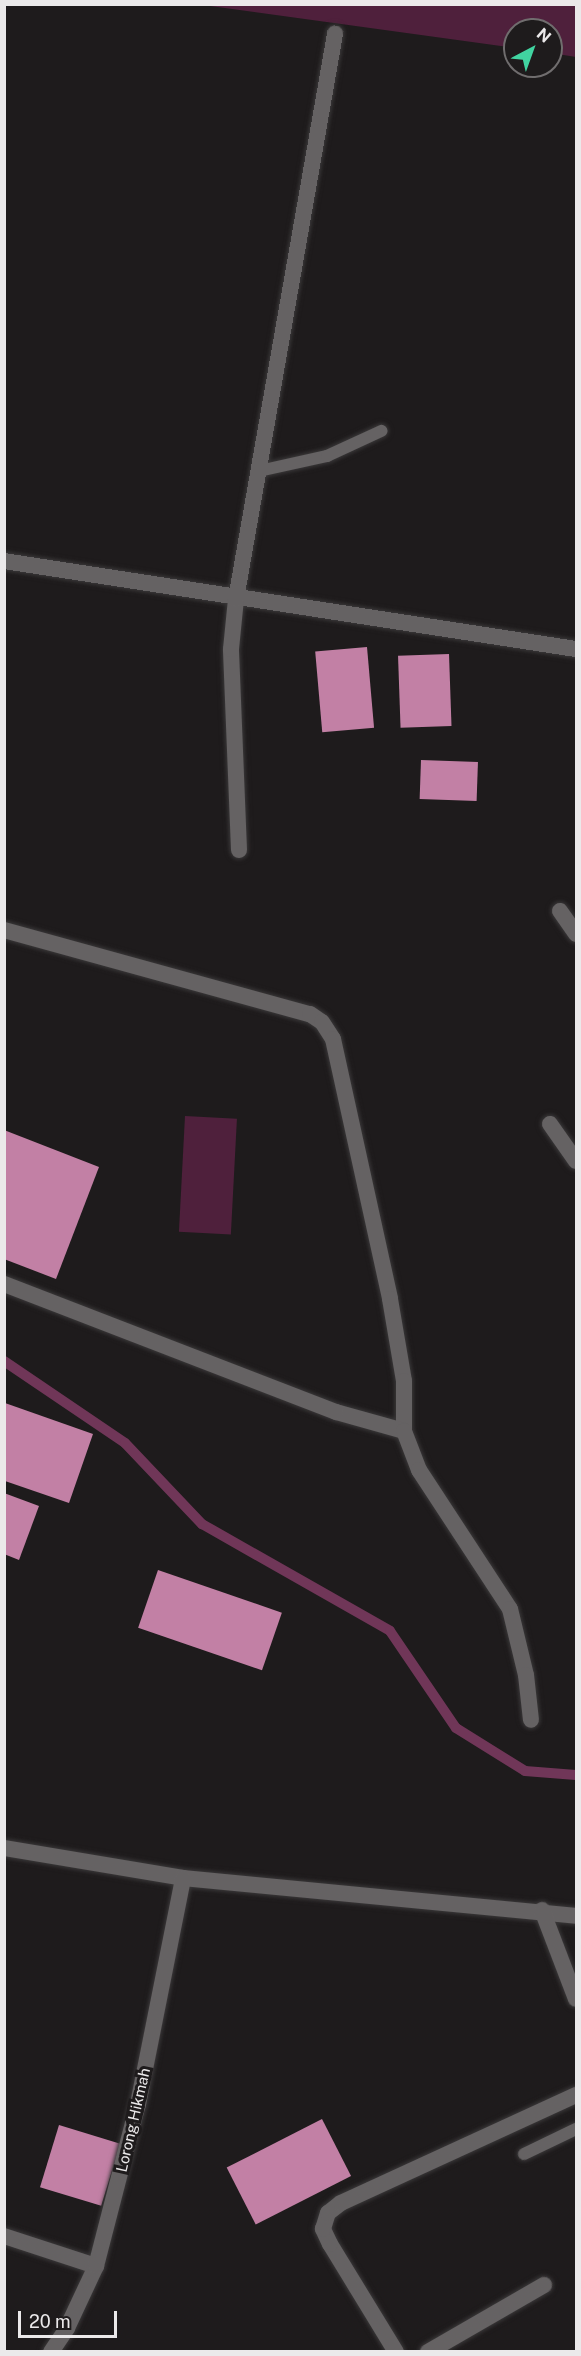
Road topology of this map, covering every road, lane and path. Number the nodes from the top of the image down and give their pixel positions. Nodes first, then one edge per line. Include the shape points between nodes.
1 (335, 34) dead end
2 (381, 431) dead end
3 (259, 471) junction
4 (4, 561) edge
5 (236, 598) junction
6 (576, 649) edge
7 (239, 850) dead end
8 (560, 911) dead end
9 (4, 930) edge
10 (576, 934) edge
11 (550, 1124) dead end
12 (576, 1161) edge
13 (4, 1284) edge
14 (404, 1431) junction
15 (531, 1720) dead end
16 (4, 1848) edge
17 (183, 1878) junction
18 (542, 1910) junction
19 (576, 1916) edge
20 (576, 1999) edge
21 (576, 2095) edge
22 (576, 2129) edge
23 (524, 2154) dead end
24 (4, 2236) edge
25 (96, 2266) junction
26 (544, 2285) dead end
27 (51, 2352) edge
28 (396, 2352) edge
29 (428, 2352) edge

1 - 3 street
2 - 3 lane via 327,456
3 - 5 street
4 - 5 street
5 - 6 street
5 - 7 street via 231,650
8 - 10 street
9 - 14 street via 310,1014 322,1022 333,1039 390,1299 404,1381
11 - 12 street
13 - 14 street via 336,1412
14 - 15 street via 419,1470 510,1609 526,1675
16 - 17 street
17 - 18 street
17 - 25 street, Lorong Hikmah via 138,2104
18 - 19 street
18 - 20 street
21 - 28 street via 341,2203 328,2213 323,2229 330,2244
22 - 23 lane
24 - 25 street
25 - 27 street, Lorong Hikmah via 67,2328
26 - 29 street

